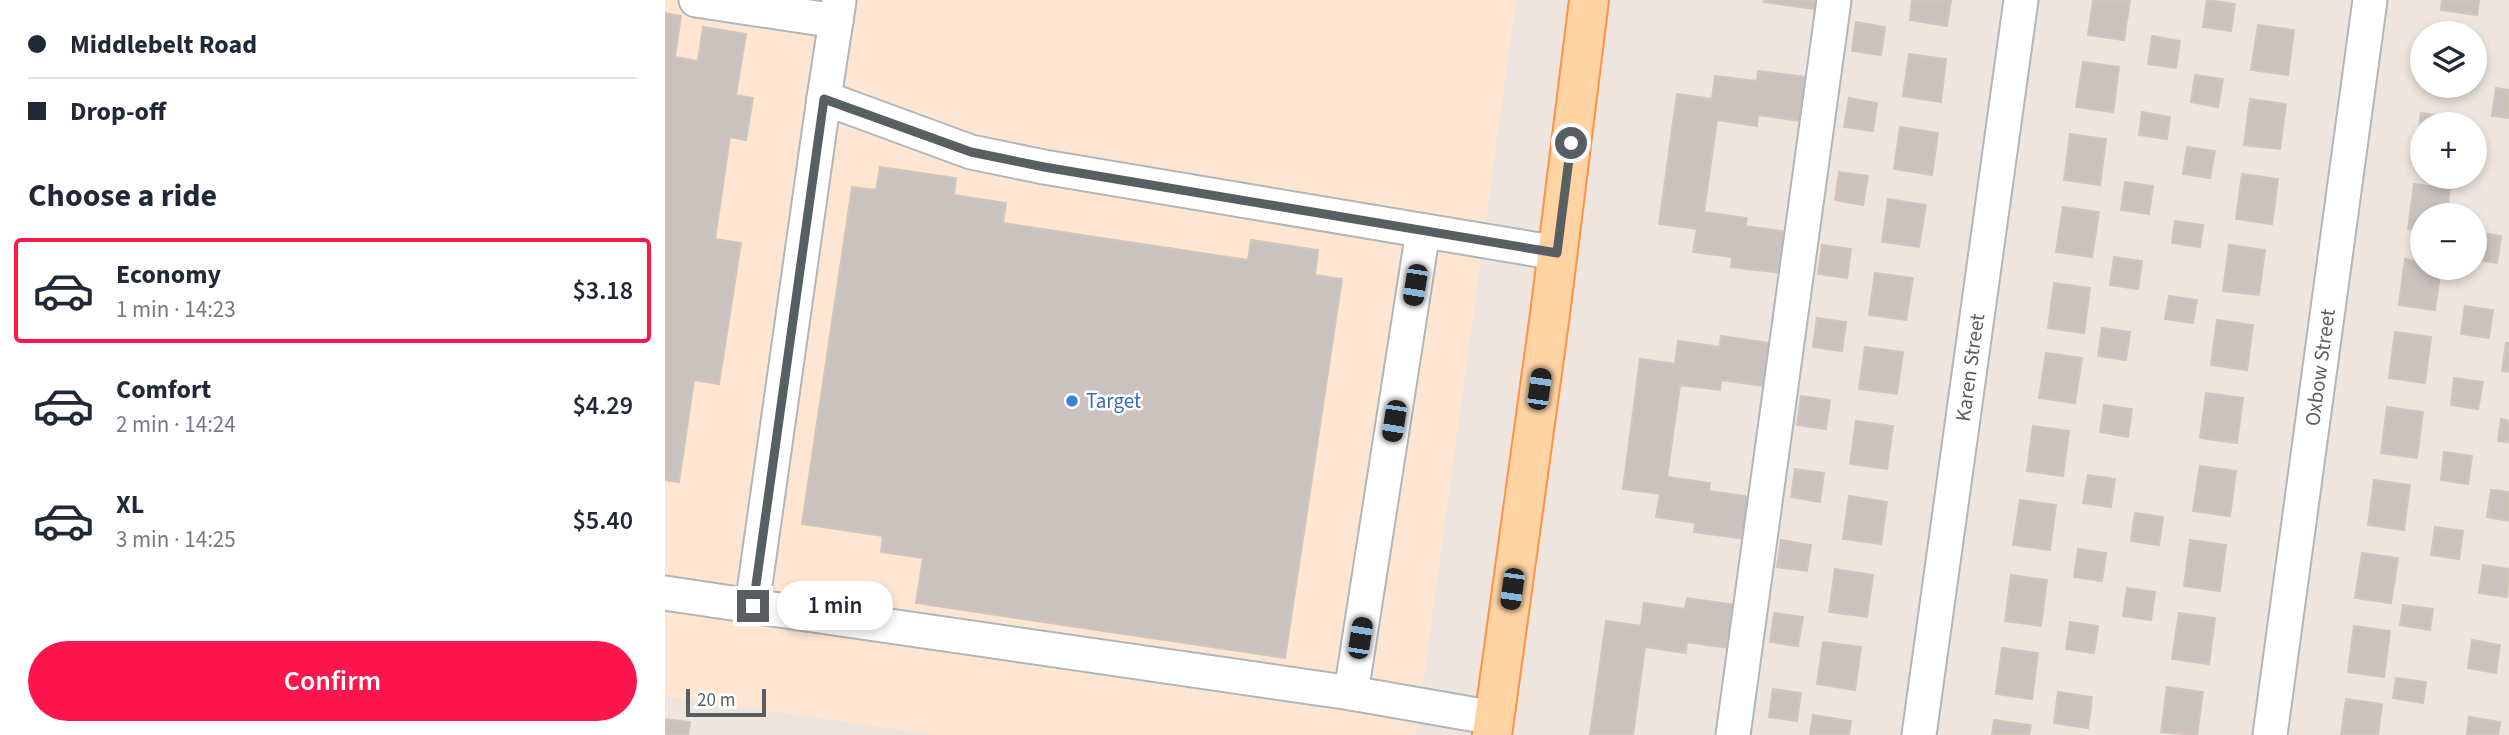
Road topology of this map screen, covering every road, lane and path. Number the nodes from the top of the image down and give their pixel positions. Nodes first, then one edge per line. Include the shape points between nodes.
1 (695, 0) edge
2 (1589, 0) edge
3 (1834, 0) edge
4 (2021, 0) edge
5 (2370, 0) edge
6 (838, 11) edge
7 (824, 99) junction
8 (1423, 231) junction
9 (1557, 253) junction
10 (665, 593) edge
11 (753, 606) junction
12 (1351, 693) junction
13 (1493, 727) edge
14 (1733, 735) edge
15 (1919, 735) edge
16 (2270, 735) edge

1 - 6 street
2 - 9 main road
3 - 14 street
4 - 15 street, Karen Street
5 - 16 street, Oxbow Street
6 - 7 street
7 - 8 street via 971,152
7 - 11 street
8 - 9 street
8 - 12 street
9 - 13 main road
10 - 11 street
11 - 12 street
12 - 13 street

